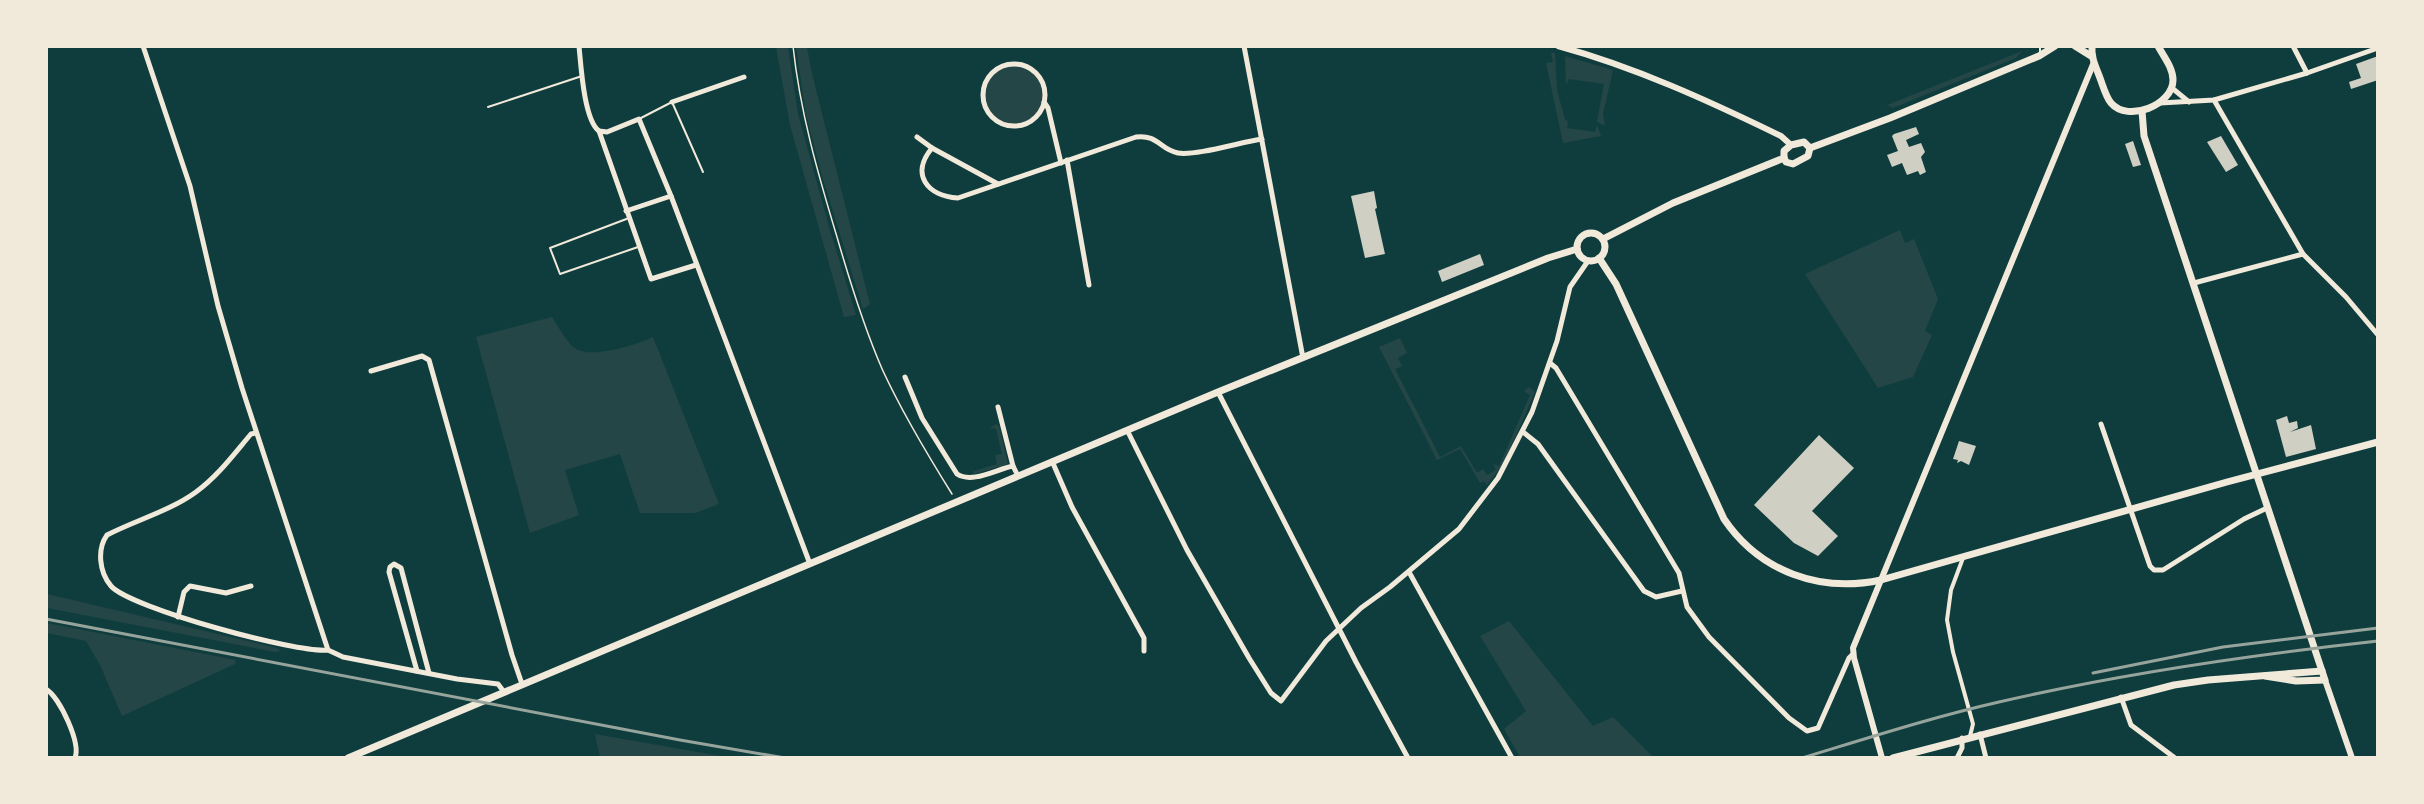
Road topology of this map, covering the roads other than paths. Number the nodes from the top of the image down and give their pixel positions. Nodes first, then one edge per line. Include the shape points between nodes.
1 (143, 46) edge
2 (579, 46) edge
3 (1244, 46) edge
4 (1558, 46) edge
5 (2040, 46) edge
6 (2055, 46) edge
7 (2075, 46) edge
8 (2092, 46) edge
9 (2158, 46) edge
10 (2293, 46) edge
11 (2373, 48) edge
12 (2039, 56) junction
13 (2092, 59) junction
14 (2307, 73) junction
15 (582, 76) junction
16 (744, 77) dead end
17 (2172, 88) junction
18 (2214, 100) junction
19 (672, 102) junction
20 (1044, 102) junction
21 (2189, 102) junction
22 (2158, 103) junction
23 (488, 107) dead end
24 (2142, 111) junction
25 (639, 119) junction
26 (599, 131) junction
27 (917, 137) dead end
28 (1262, 140) junction
29 (1791, 145) junction
30 (933, 148) junction
31 (1810, 148) junction
32 (1784, 158) junction
33 (1064, 161) junction
34 (702, 172) dead end
35 (998, 184) junction
36 (671, 196) junction
37 (626, 211) junction
38 (629, 218) junction
39 (1603, 239) junction
40 (640, 246) junction
41 (1577, 249) junction
42 (2303, 254) junction
43 (1599, 258) junction
44 (1588, 261) junction
45 (696, 265) junction
46 (2194, 283) junction
47 (1089, 285) dead end
48 (2378, 335) edge
49 (1303, 358) junction
50 (1550, 363) junction
51 (371, 371) dead end
52 (905, 377) dead end
53 (1218, 392) junction
54 (998, 407) dead end
55 (2101, 424) dead end
56 (1127, 430) junction
57 (1523, 432) junction
58 (256, 433) junction
59 (2378, 442) edge
60 (1053, 461) junction
61 (1013, 466) junction
62 (2256, 474) junction
63 (1018, 476) junction
64 (2267, 508) junction
65 (2130, 511) junction
66 (1963, 558) junction
67 (810, 564) junction
68 (1408, 572) junction
69 (1881, 580) junction
70 (251, 586) dead end
71 (1682, 591) junction
72 (178, 617) junction
73 (1340, 628) junction
74 (328, 650) junction
75 (1144, 651) dead end
76 (1853, 654) junction
77 (417, 671) junction
78 (2322, 671) junction
79 (429, 673) junction
80 (2265, 676) junction
81 (2325, 680) junction
82 (522, 684) junction
83 (46, 689) edge
84 (504, 692) junction
85 (2121, 697) junction
86 (1980, 734) junction
87 (1966, 737) junction
88 (75, 758) edge
89 (348, 758) edge
90 (1408, 758) edge
91 (1512, 758) edge
92 (1882, 758) edge
93 (1893, 758) edge
94 (1957, 758) edge
95 (1986, 758) edge
96 (2175, 758) edge
97 (2352, 758) edge

1 - 58 street via 190,186 220,316
2 - 15 street
3 - 28 street
4 - 29 street via 1665,84 1781,136
5 - 12 lane
6 - 12 main road
7 - 13 main road
8 - 13 main road
9 - 17 main road via 2171,69
10 - 14 street
11 - 14 street
12 - 31 main road
13 - 24 main road via 2110,102 2126,112
13 - 69 street
14 - 18 street
15 - 23 lane
15 - 26 street via 592,123
16 - 19 street
17 - 21 street
17 - 22 main road
18 - 21 street
18 - 42 street
19 - 25 lane
19 - 34 lane
20 - 20 street via 1043,82 1029,68 1010,64 986,82 984,102 988,111 995,119 1014,126 1034,119
20 - 33 street
21 - 22 street
22 - 24 main road
24 - 46 main road via 2144,136
25 - 26 street via 607,132
25 - 36 street
26 - 37 street
27 - 30 street
28 - 33 street via 1186,153 1173,151 1144,136
28 - 49 street
29 - 31 main road via 1804,142
29 - 32 main road via 1784,151
30 - 35 street
30 - 35 street via 924,158 921,170 925,182 935,192 958,198
31 - 32 main road via 1805,159 1793,164
32 - 39 main road via 1673,204
33 - 35 street
33 - 47 street
36 - 37 street
36 - 45 street
37 - 38 street
38 - 40 street
38 - 40 lane via 550,248 560,274
39 - 41 main road via 1595,233 1586,234 1578,240
39 - 43 main road via 1604,251
40 - 45 street via 651,279
41 - 44 main road via 1580,257
41 - 49 main road
42 - 46 street
42 - 48 street
43 - 44 main road
43 - 69 main road via 1616,284 1718,509 1735,534 1773,565 1806,580 1854,585
44 - 50 street via 1570,286
45 - 67 street
46 - 62 main road
49 - 53 main road
50 - 57 street
50 - 71 street via 1662,543 1679,573
51 - 82 street via 422,356 429,360
52 - 61 street via 922,418 957,474 970,478
53 - 56 main road
53 - 73 street
54 - 61 street
55 - 65 street
56 - 60 main road
56 - 73 street via 1186,550 1271,693 1281,701 1311,659
57 - 68 street via 1498,478 1459,529
57 - 71 street via 1538,444 1644,591 1656,597
58 - 72 street via 194,494 103,540 101,565 111,585
58 - 74 street
59 - 62 main road
60 - 63 main road
60 - 75 street via 1072,507 1144,638
61 - 63 street
62 - 64 main road
62 - 65 main road
63 - 67 main road
64 - 65 street via 2161,571 2150,566
64 - 78 main road
65 - 66 main road
66 - 69 main road
66 - 87 street via 1951,590 1947,620 1973,724
67 - 82 main road
68 - 73 street
68 - 91 street
69 - 76 street
70 - 72 street via 226,593 190,586 184,592
71 - 76 street via 1687,607 1709,637 1789,718 1807,731 1820,725
72 - 74 street via 311,650
73 - 90 street
74 - 77 street via 343,657
76 - 92 street
77 - 79 street
77 - 79 street via 389,572 394,564 401,568
78 - 80 main road
78 - 81 main road
79 - 84 street via 498,684
80 - 81 main road
80 - 85 main road via 2191,682
81 - 97 street
82 - 84 main road
83 - 88 street via 58,701 77,747
84 - 89 main road
85 - 86 main road
85 - 96 street via 2131,725
86 - 87 main road
86 - 95 street
87 - 93 main road
87 - 94 street

